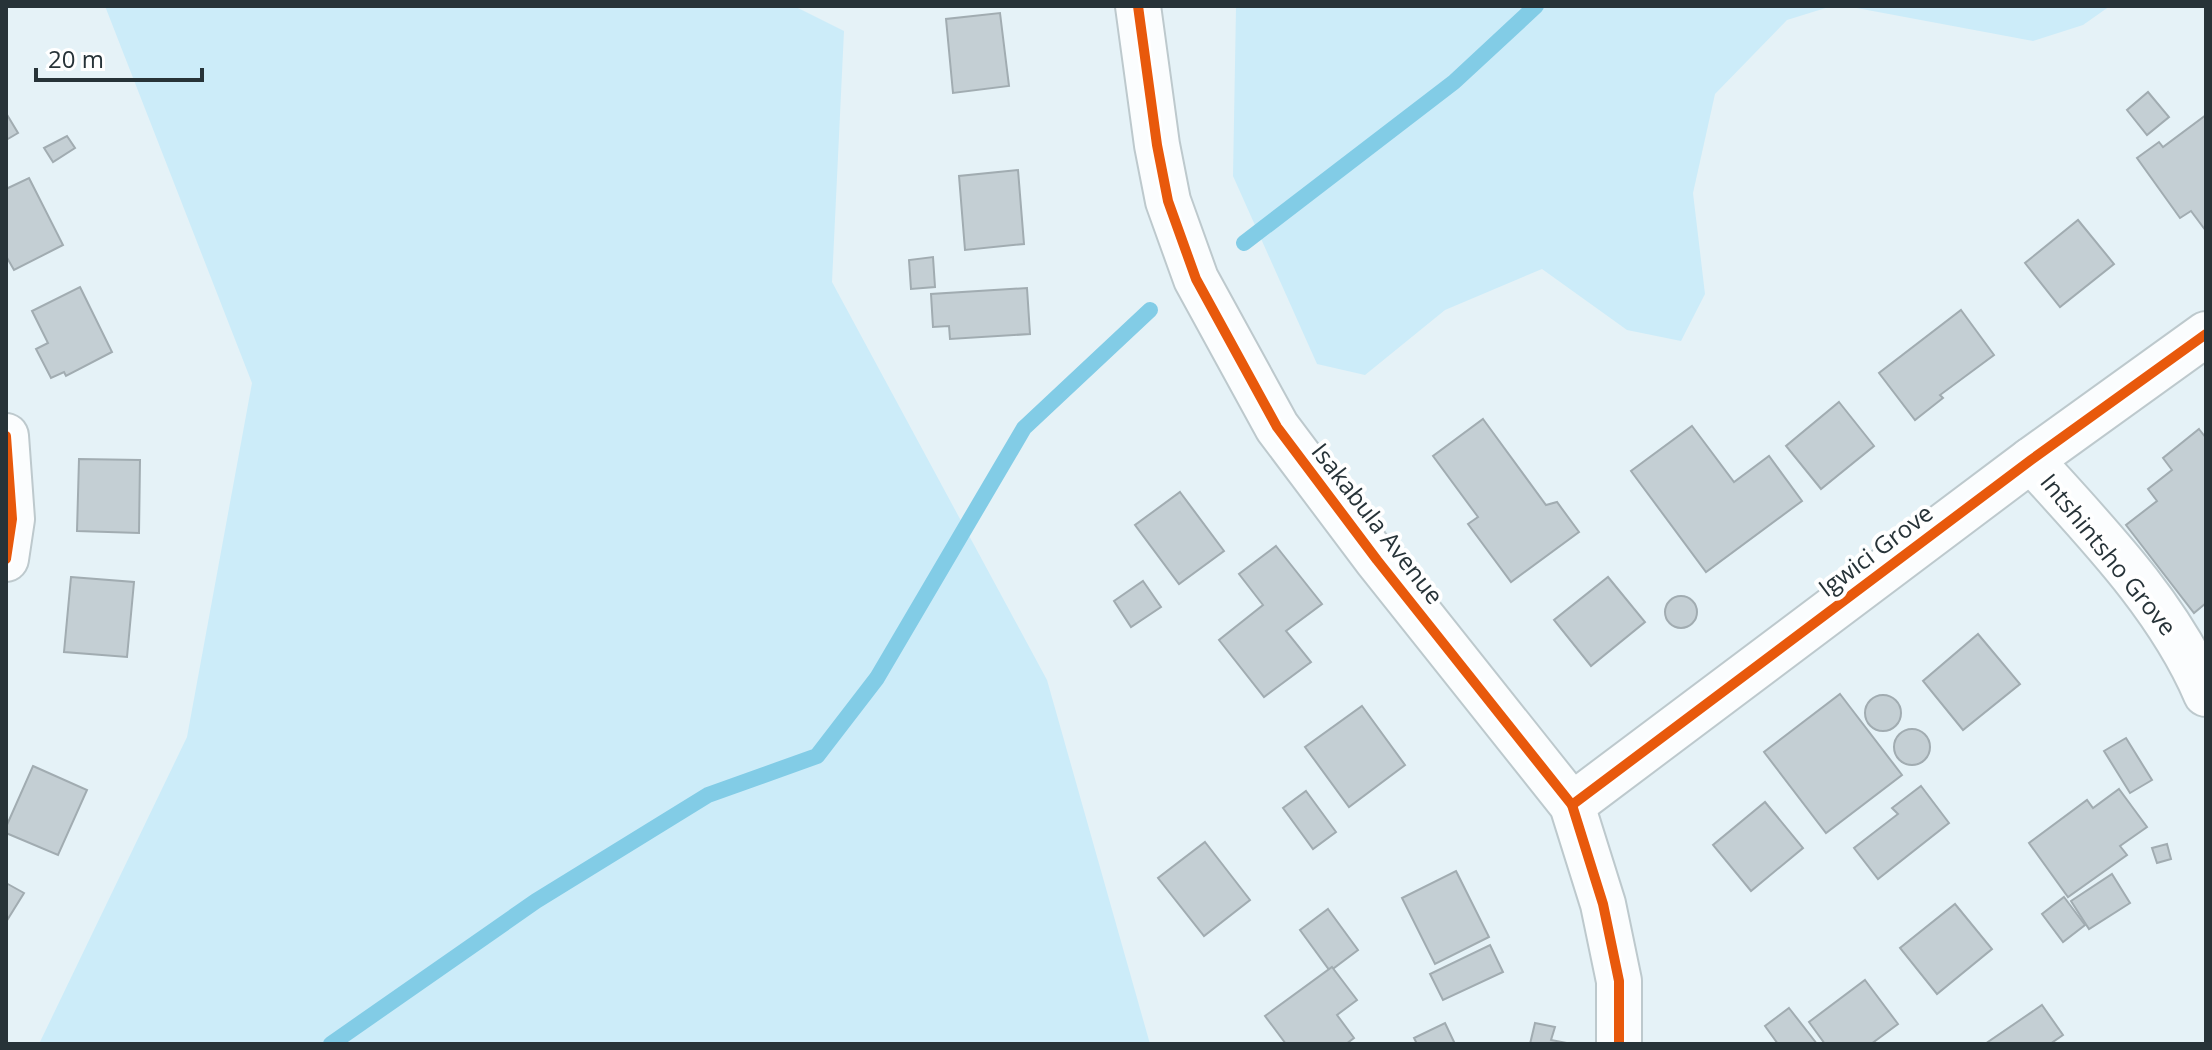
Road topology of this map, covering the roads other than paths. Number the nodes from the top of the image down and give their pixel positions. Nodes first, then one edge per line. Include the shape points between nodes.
1 (1138, 6) edge
2 (2206, 334) edge
3 (6, 436) edge
4 (2031, 460) junction
5 (6, 559) edge
6 (2206, 694) edge
7 (1572, 805) junction
8 (1619, 1044) edge

1 - 7 street, Isakabula Avenue via 1165,187 1196,279 1277,427
2 - 4 street, Igwici Grove
3 - 5 street via 12,519
4 - 6 street, Intshintsho Grove via 2151,602
4 - 7 street, Igwici Grove
7 - 8 street, Isakabula Avenue via 1603,904 1619,981

